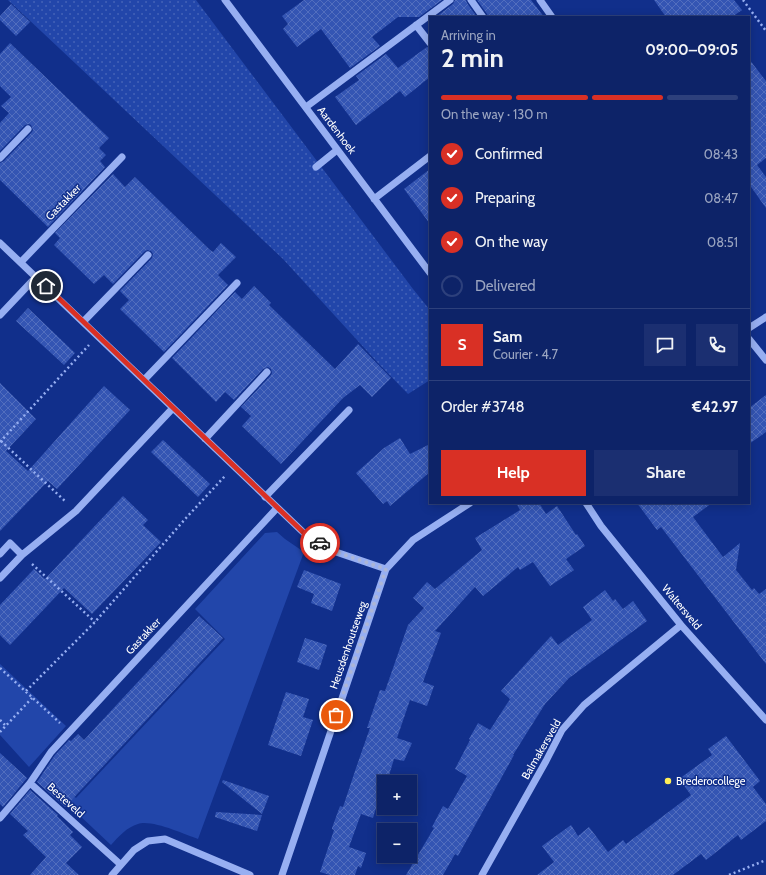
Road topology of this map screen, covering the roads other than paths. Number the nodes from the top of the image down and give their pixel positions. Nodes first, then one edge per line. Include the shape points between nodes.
1 (225, 0) edge
2 (450, 0) edge
3 (471, 0) edge
4 (540, 0) edge
5 (482, 16) edge
6 (551, 16) edge
7 (416, 25) junction
8 (429, 42) edge
9 (306, 107) junction
10 (28, 129) dead end
11 (338, 150) junction
12 (122, 157) dead end
13 (429, 157) edge
14 (0, 158) edge
15 (316, 167) dead end
16 (374, 198) junction
17 (0, 243) edge
18 (148, 255) dead end
19 (21, 262) junction
20 (429, 272) edge
21 (36, 277) junction
22 (237, 283) dead end
23 (0, 316) edge
24 (766, 317) edge
25 (83, 322) junction
26 (750, 327) edge
27 (750, 340) edge
28 (766, 360) edge
29 (267, 372) dead end
30 (144, 380) junction
31 (173, 408) junction
32 (349, 410) dead end
33 (205, 439) junction
34 (265, 497) junction
35 (468, 504) edge
36 (587, 504) edge
37 (277, 508) junction
38 (0, 554) edge
39 (22, 555) junction
40 (386, 569) junction
41 (0, 578) edge
42 (681, 625) junction
43 (766, 720) edge
44 (30, 782) junction
45 (0, 818) edge
46 (120, 864) junction
47 (112, 875) edge
48 (250, 875) edge
49 (282, 875) edge
50 (482, 875) edge

1 - 9 street, Aardenhoek
2 - 7 street
3 - 5 street
4 - 6 street
7 - 8 street
7 - 9 street
9 - 11 street, Aardenhoek
10 - 14 street
11 - 15 street
11 - 16 street, Aardenhoek
12 - 19 street, Gastakker
13 - 16 street
16 - 20 street, Aardenhoek
17 - 19 street
18 - 25 street
19 - 21 street
21 - 23 street
21 - 25 street
22 - 30 street
24 - 26 street
25 - 30 street
27 - 28 street
29 - 33 street
30 - 31 street
31 - 33 street
31 - 39 street via 76,511
32 - 34 street
33 - 34 street
34 - 37 street
35 - 40 street, Heusdenhoutseweg via 413,540
36 - 42 street, Waltersveld via 601,526
37 - 40 street via 304,533 336,552
37 - 44 street, Gastakker via 51,752
38 - 39 street via 10,543
39 - 41 street
40 - 49 street, Heusdenhoutseweg
42 - 43 street, Waltersveld
42 - 50 street, Balmakersveld via 584,705 562,730
44 - 45 street, Besteveld
44 - 46 street, Besteveld
46 - 47 street
46 - 48 street via 148,840 165,839

